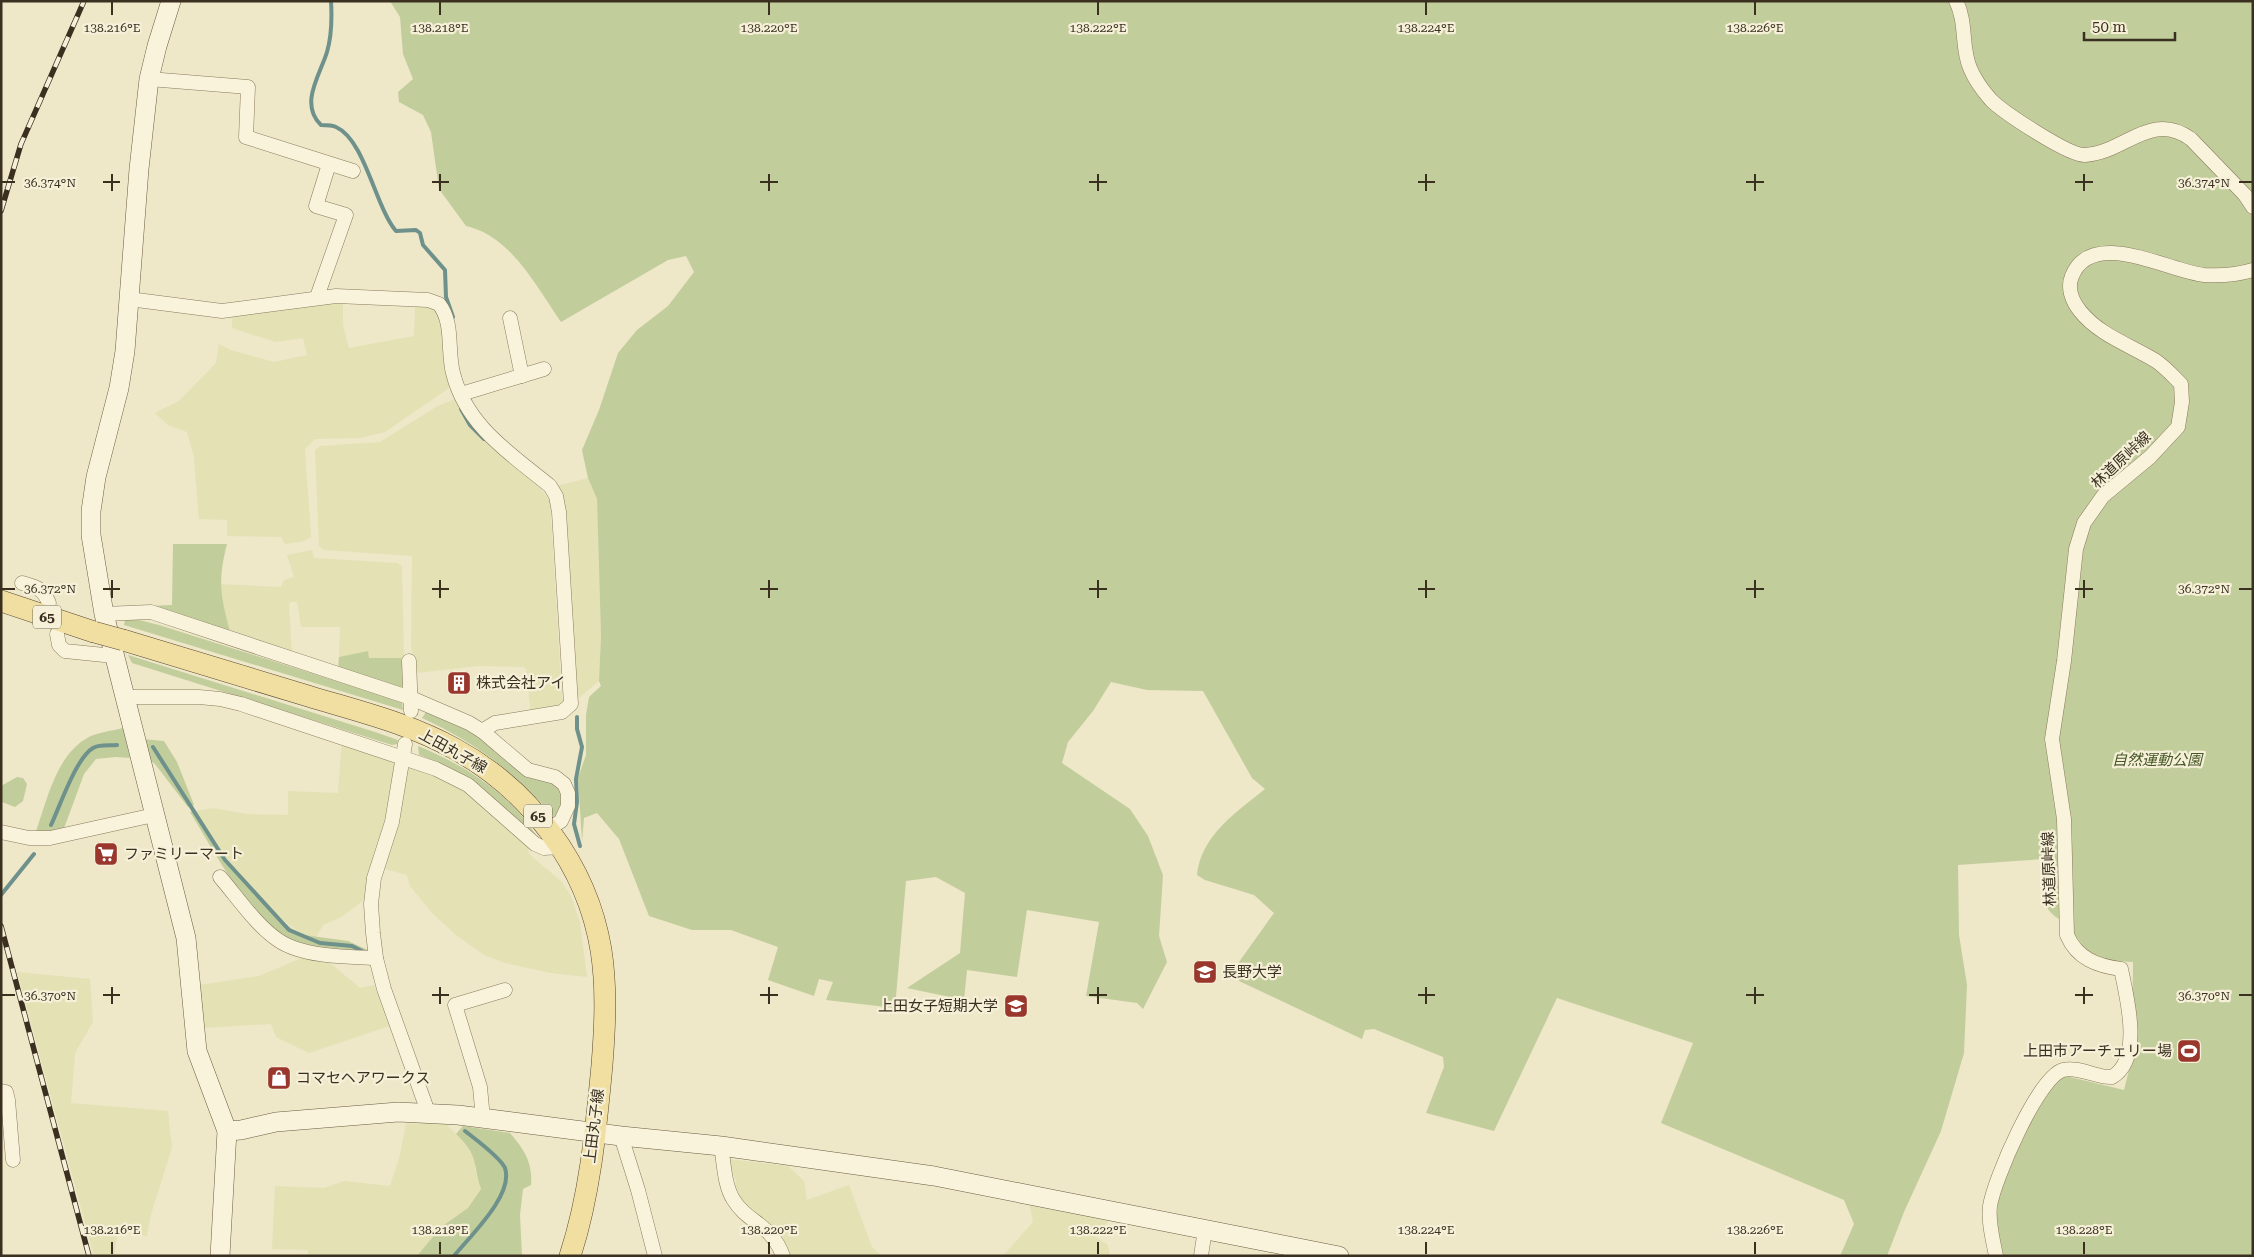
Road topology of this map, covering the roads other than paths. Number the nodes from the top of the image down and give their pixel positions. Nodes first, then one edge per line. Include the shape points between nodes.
1 (172, 1) edge
2 (1956, 1) edge
3 (150, 79) junction
4 (330, 164) junction
5 (354, 171) dead end
6 (2253, 207) edge
7 (2253, 270) edge
8 (317, 298) junction
9 (129, 299) junction
10 (510, 318) dead end
11 (544, 369) dead end
12 (522, 376) junction
13 (461, 394) junction
14 (22, 583) dead end
15 (1, 601) edge
16 (49, 603) dead end
17 (99, 623) junction
18 (58, 634) dead end
19 (118, 648) junction
20 (409, 661) dead end
21 (124, 697) junction
22 (411, 705) junction
23 (482, 731) junction
24 (403, 750) junction
25 (154, 815) junction
26 (1, 832) edge
27 (555, 838) junction
28 (220, 877) dead end
29 (376, 958) junction
30 (505, 990) dead end
31 (1, 1091) edge
32 (428, 1112) junction
33 (484, 1119) junction
34 (227, 1132) junction
35 (594, 1132) junction
36 (621, 1136) junction
37 (721, 1146) junction
38 (13, 1160) dead end
39 (1205, 1229) junction
40 (220, 1256) edge
41 (570, 1256) edge
42 (655, 1256) edge
43 (783, 1256) edge
44 (1201, 1256) edge
45 (1339, 1256) edge
46 (1996, 1256) edge

1 - 3 street
2 - 6 street via 1970,68 1986,93 1991,100 2050,142 2083,156 2104,151 2149,131 2161,128 2180,131 2191,138
3 - 4 street via 248,87 246,137
3 - 9 street
4 - 5 street
4 - 8 street via 316,206 346,215
7 - 46 street, 林道原峠線 via 2239,274 2203,274 2129,255 2104,253 2088,257 2076,267 2070,283 2072,299 2086,318 2103,332 2157,362 2181,384 2182,402 2178,427 2150,457 2103,496 2084,523 2071,576 2064,661 2052,739 2064,819 2067,935 2072,947 2083,957 2102,967 2122,969 2131,1023 2126,1065 2120,1073 2106,1078 2064,1070 2053,1075 2045,1086 2014,1140 1992,1196 1991,1225
8 - 9 street via 222,311
8 - 13 street via 357,295 428,300 439,304 448,319 452,365
9 - 17 street via 122,369 96,477 92,511
10 - 12 street
11 - 12 street
12 - 13 street
13 - 23 street via 473,418 487,434 550,486 556,496 571,690 570,704 562,712 495,723
14 - 16 street via 40,588
15 - 17 main road, 上田丸子線 / 65
17 - 19 main road, 上田丸子線 / 65, bridge
17 - 22 street via 151,612
18 - 19 street via 59,645 65,652
19 - 21 street
19 - 27 main road, 上田丸子線 / 65 via 379,717 429,736 486,768 514,791
20 - 22 street
21 - 24 street via 220,699
21 - 25 street
22 - 23 street
23 - 27 street via 524,767 555,777 566,787 569,799 566,814 558,824
24 - 27 street via 468,785 535,844 544,848
24 - 29 street via 392,822 374,878 371,904
25 - 26 street via 50,838 29,838
25 - 34 street via 189,953 197,1051
27 - 35 main road, 上田丸子線 / 65 via 591,912 603,964 604,1029
28 - 29 street via 271,935 286,945 309,952
29 - 32 street
30 - 33 street via 455,1005 480,1087
31 - 38 street via 6,1092 8,1100
32 - 33 street
32 - 34 street via 283,1121
33 - 35 street
34 - 40 street
35 - 36 street
35 - 41 main road, 上田丸子線 / 65 via 582,1210
36 - 37 street
36 - 42 street
37 - 39 street via 934,1176
37 - 43 street via 734,1201 774,1236
39 - 44 street
39 - 45 street

